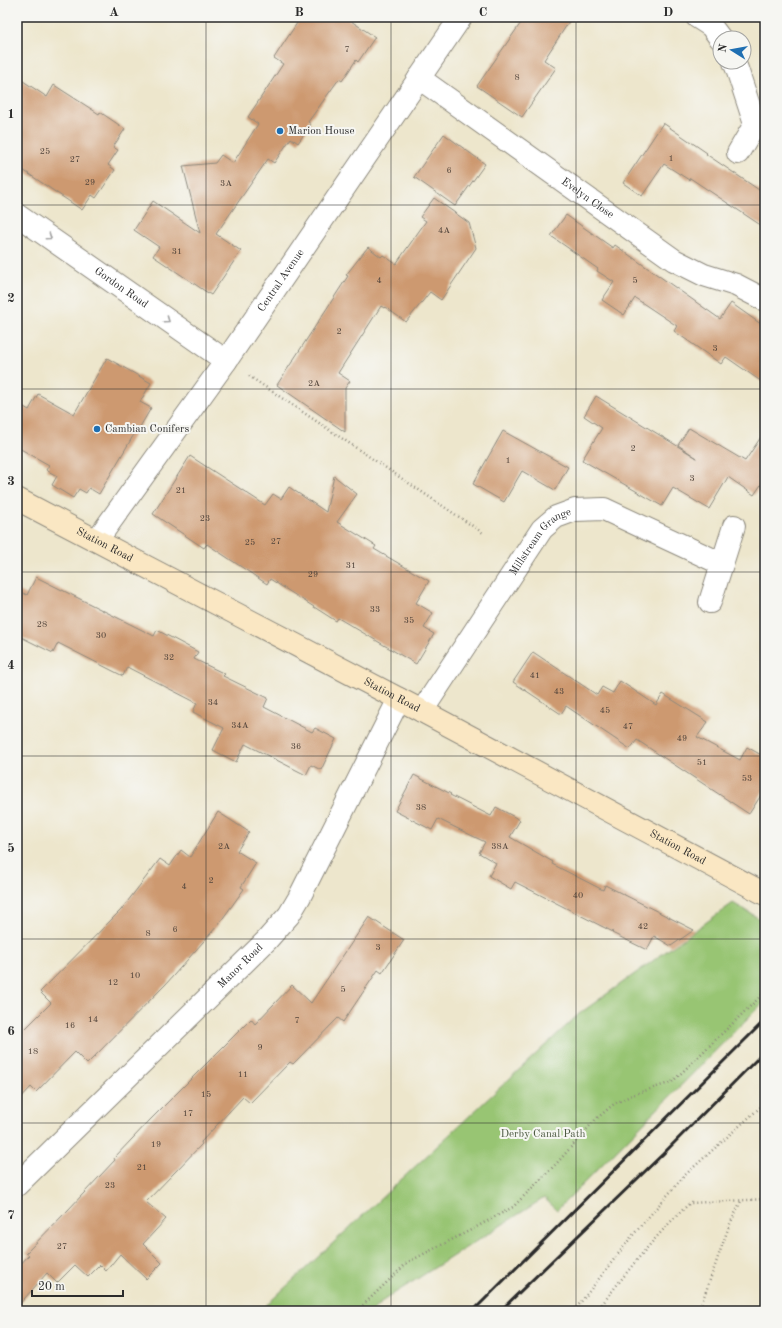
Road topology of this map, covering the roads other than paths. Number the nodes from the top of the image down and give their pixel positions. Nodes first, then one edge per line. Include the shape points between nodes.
1 (461, 17) edge
2 (698, 17) edge
3 (714, 30) edge
4 (737, 70) edge
5 (419, 78) junction
6 (738, 153) dead end
7 (17, 215) edge
8 (765, 300) edge
9 (226, 361) junction
10 (17, 498) edge
11 (734, 526) dead end
12 (96, 540) junction
13 (722, 564) junction
14 (710, 602) dead end
15 (399, 699) junction
16 (422, 710) junction
17 (765, 894) edge
18 (17, 1185) edge

1 - 5 street, Central Avenue
2 - 3 street
4 - 6 street via 755,124
5 - 8 street, Evelyn Close via 674,260 704,275 736,285
5 - 9 street, Central Avenue
7 -> 9 street, Gordon Road
9 - 12 street, Central Avenue
10 - 12 main road, Station Road
11 - 13 street
12 - 15 main road, Station Road
13 - 14 street
13 - 16 street, Millstream Grange via 604,509 575,510 556,517 542,529
15 - 16 main road, Station Road
15 - 18 street, Manor Road via 289,915
16 - 17 main road, Station Road

